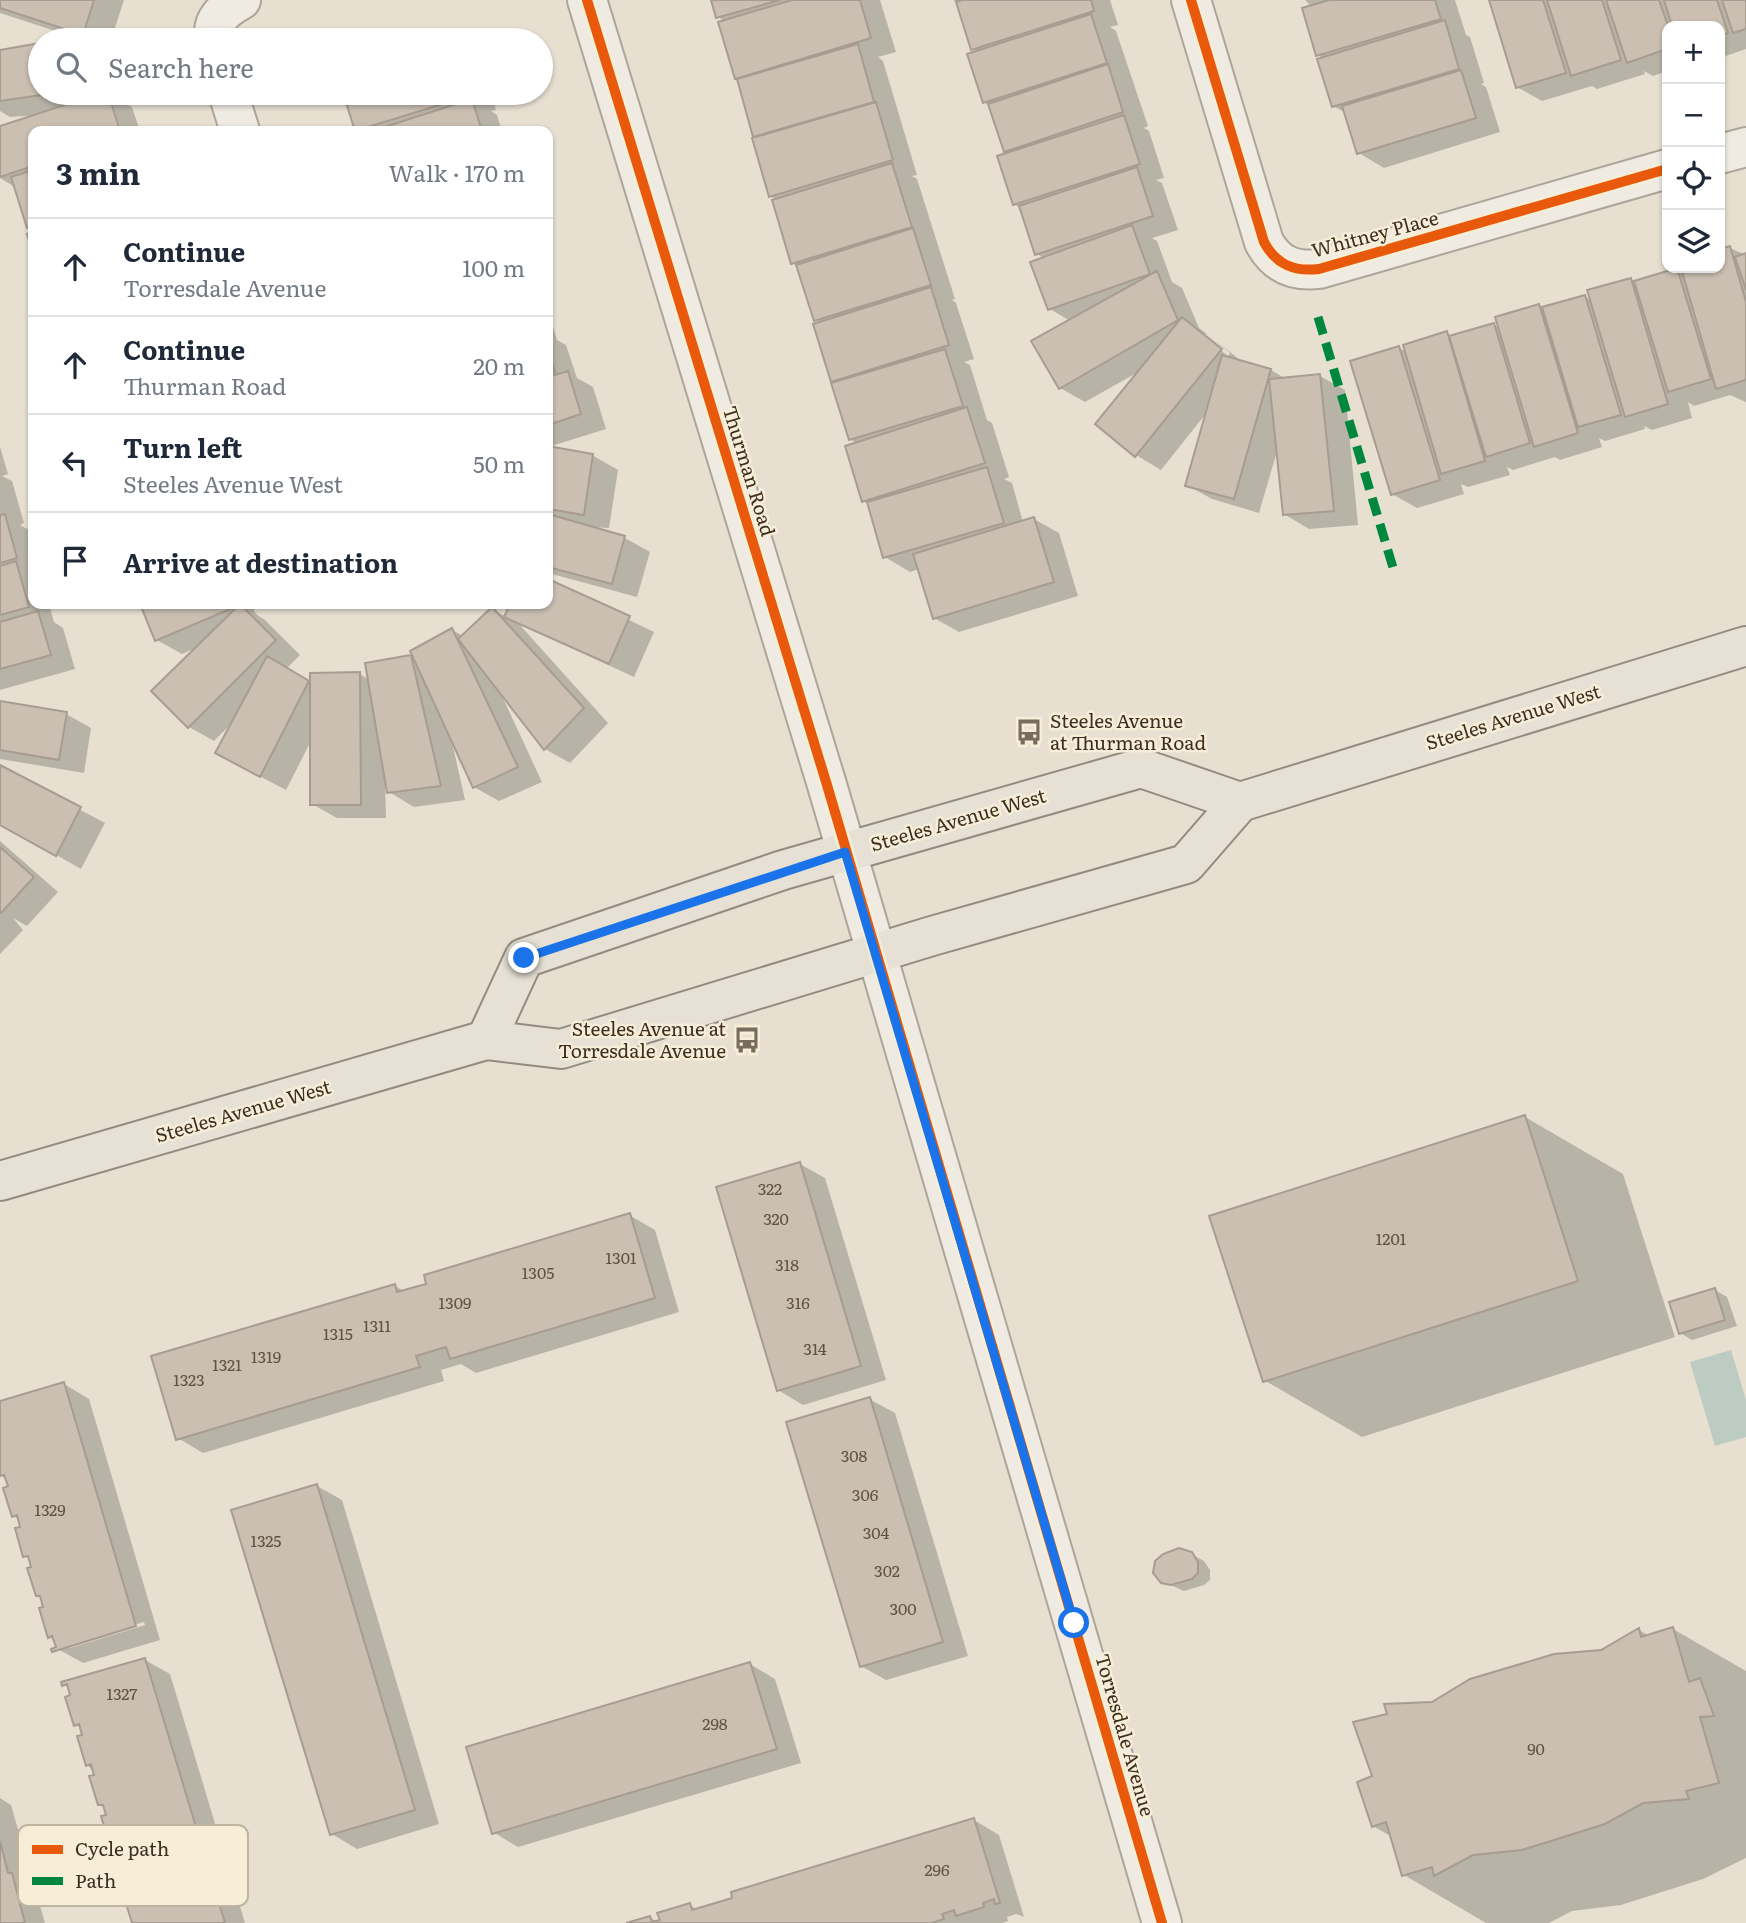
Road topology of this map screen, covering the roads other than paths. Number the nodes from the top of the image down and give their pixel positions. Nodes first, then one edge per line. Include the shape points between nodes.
1 (241, 0) edge
2 (587, 0) edge
3 (1191, 0) edge
4 (215, 28) edge
5 (232, 105) edge
6 (238, 126) edge
7 (1746, 147) edge
8 (1725, 153) edge
9 (1662, 170) edge
10 (1746, 646) edge
11 (1240, 802) junction
12 (845, 852) junction
13 (877, 953) junction
14 (486, 1040) junction
15 (0, 1181) edge
16 (1162, 1923) edge

1 - 4 street via 222,10
2 - 12 street, Thurman Road
3 - 9 street, Whitney Place via 1264,242 1272,256 1286,266 1319,269
5 - 6 street
7 - 8 street
10 - 11 main road, Steeles Avenue West
11 - 12 main road, Steeles Avenue West via 1141,768
11 - 13 main road, Steeles Avenue West via 1186,864
12 - 13 street, Thurman Road
12 - 14 main road, Steeles Avenue West via 524,958
13 - 14 main road, Steeles Avenue West via 561,1049
13 - 16 street, Torresdale Avenue
14 - 15 main road, Steeles Avenue West

